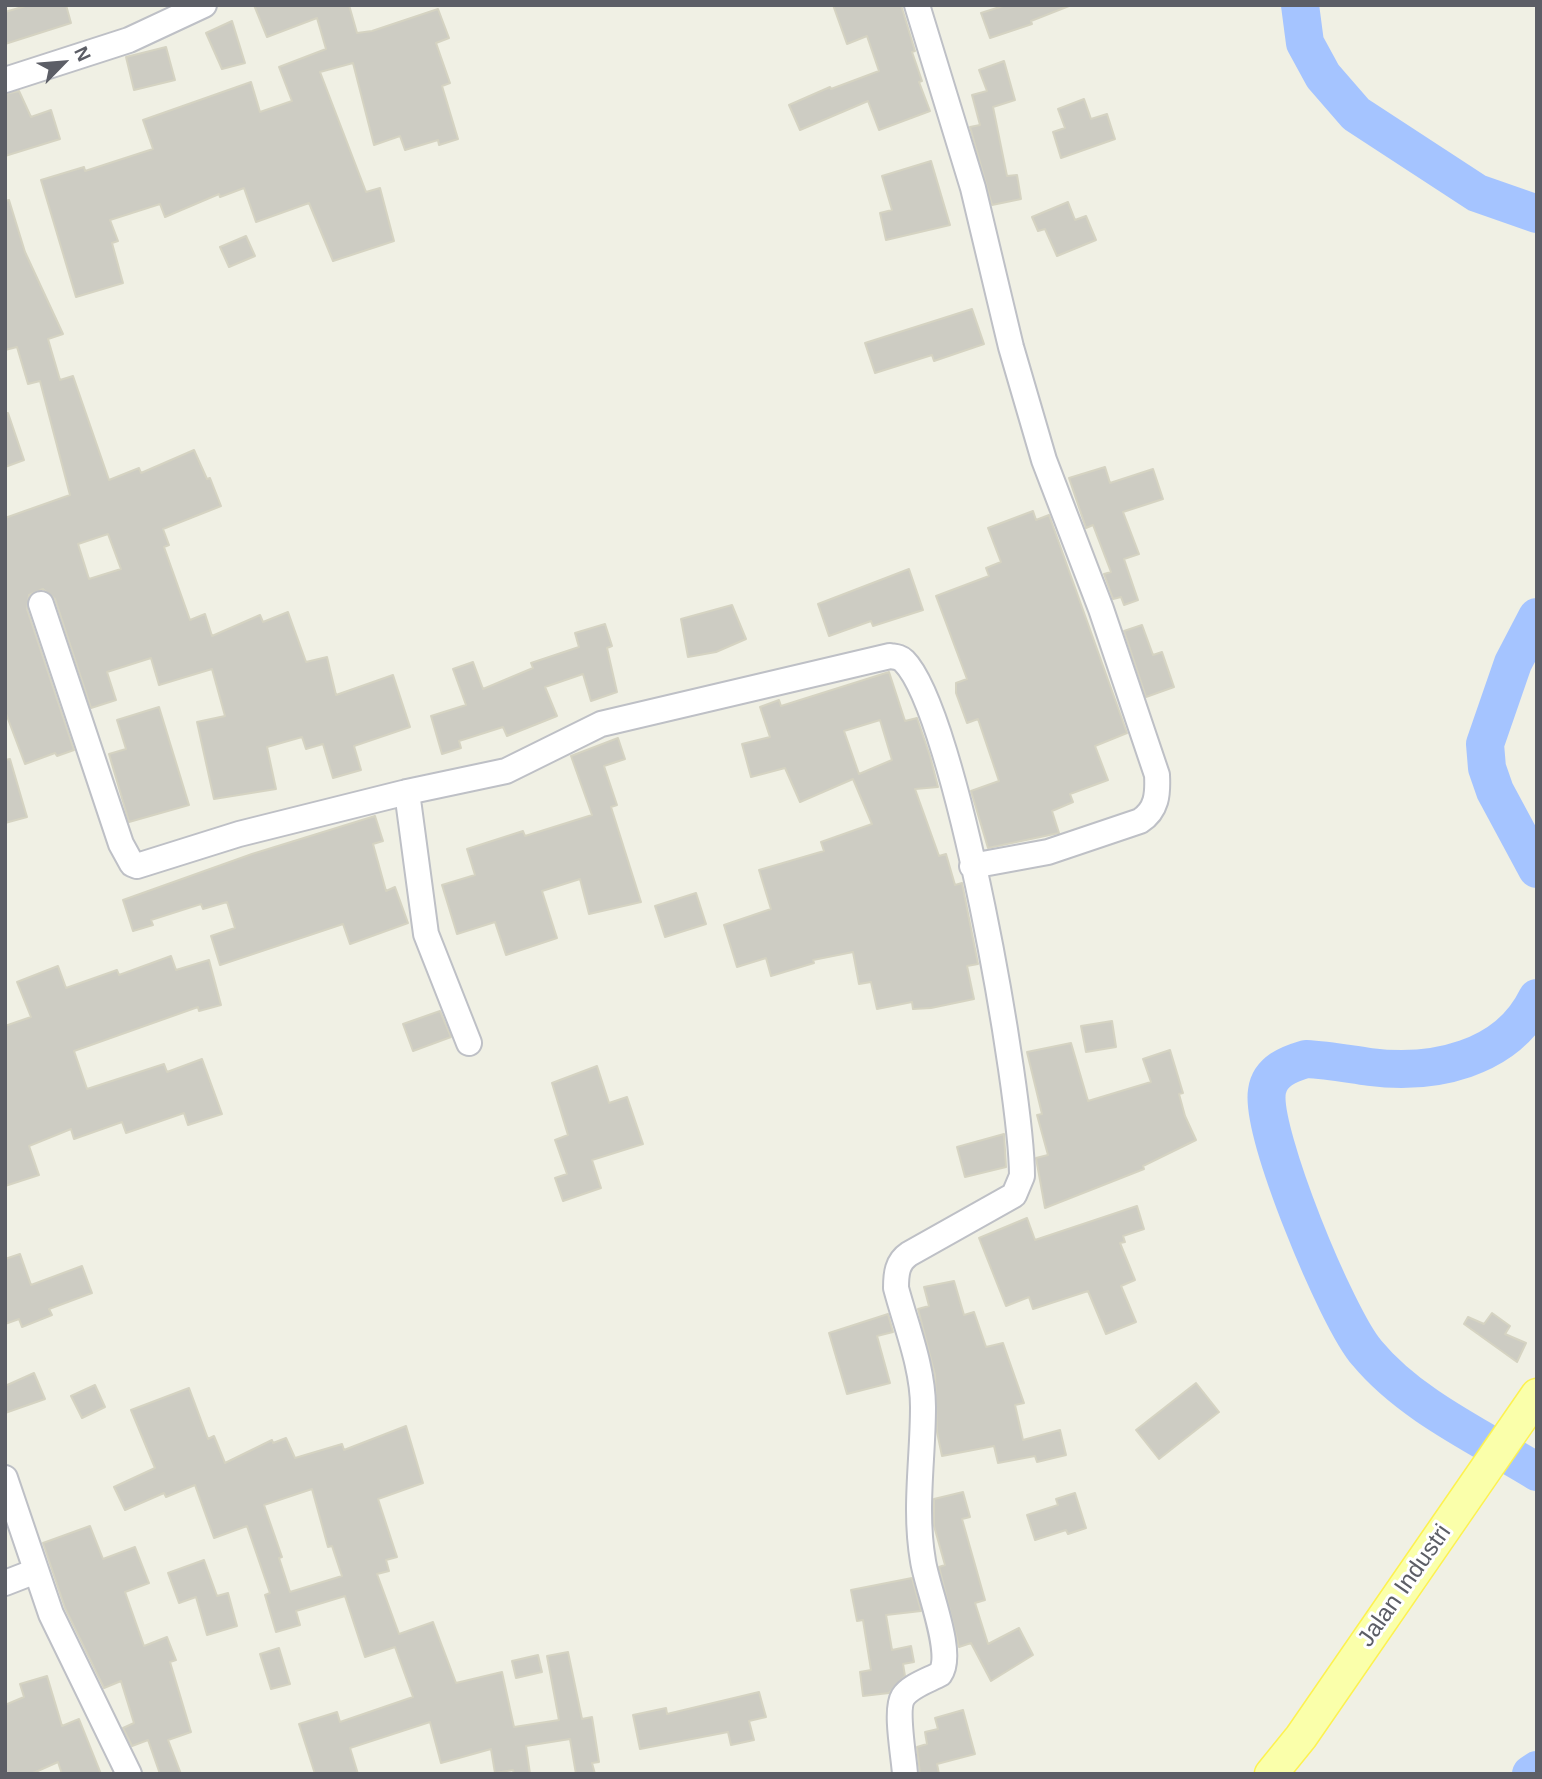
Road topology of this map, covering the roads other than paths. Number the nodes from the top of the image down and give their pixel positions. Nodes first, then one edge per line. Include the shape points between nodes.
1 (204, 5) edge
2 (917, 5) edge
3 (5, 80) edge
4 (41, 604) dead end
5 (407, 792) junction
6 (972, 866) junction
7 (469, 1043) dead end
8 (1529, 1407) edge
9 (5, 1478) edge
10 (36, 1571) junction
11 (5, 1583) edge
12 (129, 1774) edge
13 (905, 1774) edge
14 (1271, 1774) edge

1 - 3 street via 129,40
2 - 6 street via 973,188 1028,408 1105,622 1158,789 1156,802 1140,821 1048,852
4 - 5 street via 121,844 132,864 155,862 239,834
5 - 6 street via 506,771 601,724 890,656 907,664 925,699 946,754
5 - 7 street via 426,934
6 - 13 street via 1004,1030 1022,1177 1014,1195 902,1258 896,1275 923,1406 917,1503 923,1564 946,1658 940,1674 903,1697
8 - 14 main road, Jalan Industri
9 - 10 street
10 - 11 street
10 - 12 street via 51,1614

